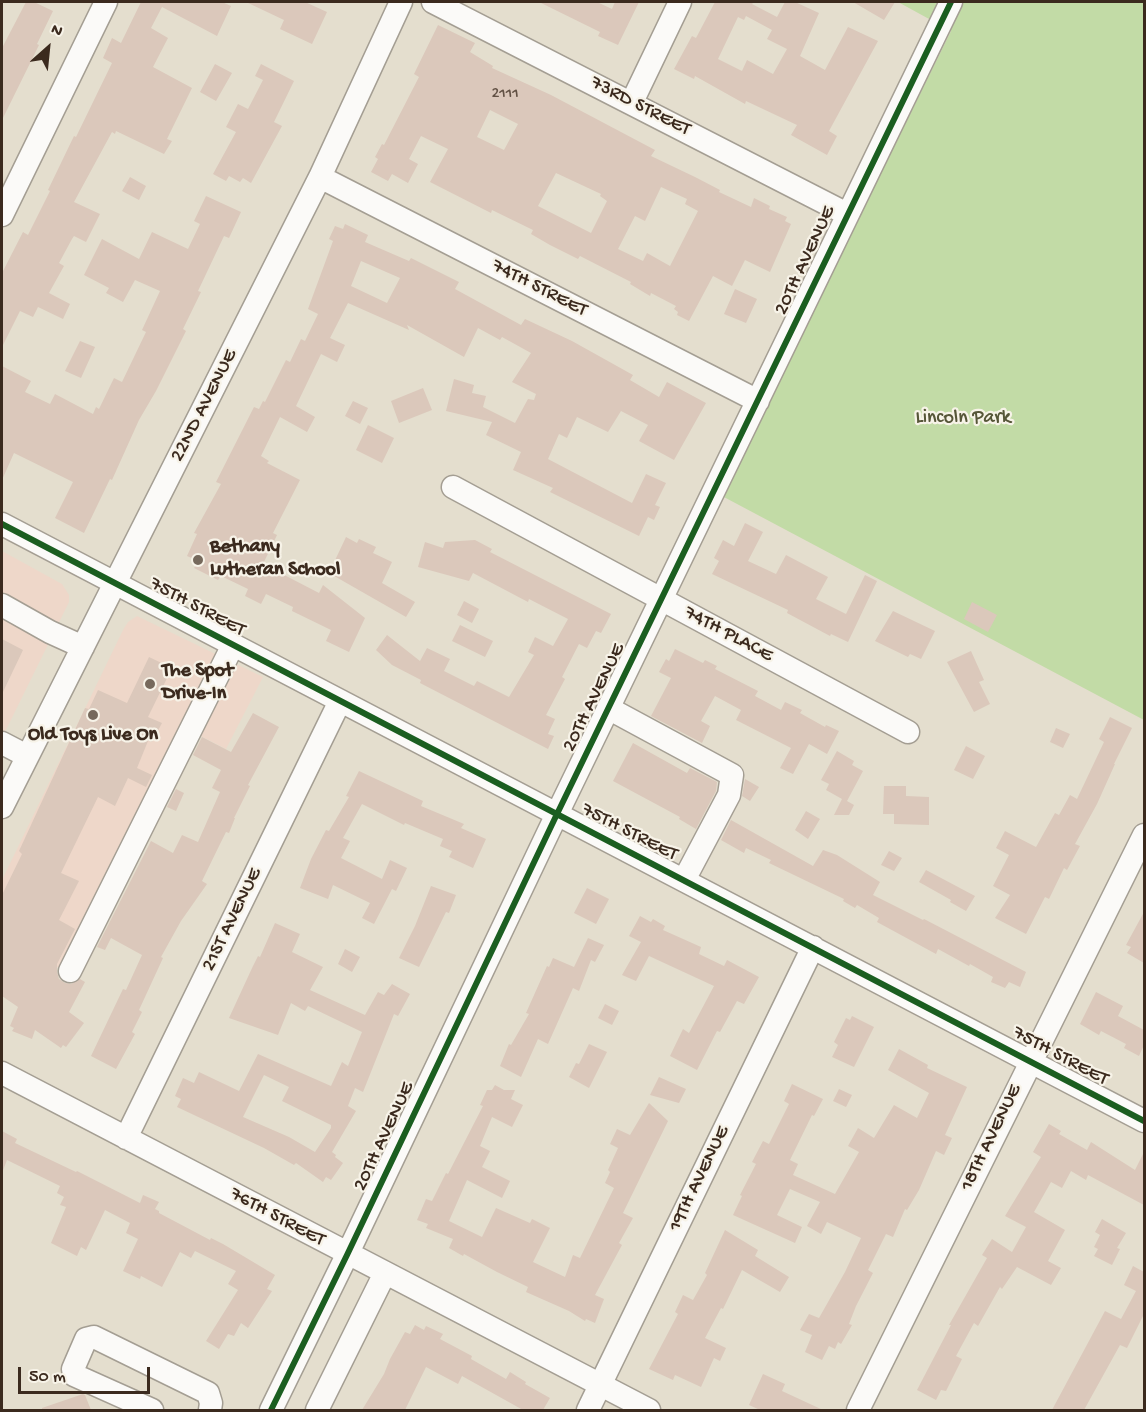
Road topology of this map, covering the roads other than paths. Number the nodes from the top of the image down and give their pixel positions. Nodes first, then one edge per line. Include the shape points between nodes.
1 (106, 2) edge
2 (400, 2) edge
3 (433, 2) edge
4 (680, 2) edge
5 (951, 2) edge
6 (632, 102) junction
7 (320, 177) junction
8 (847, 214) junction
9 (2, 215) edge
10 (758, 401) junction
11 (453, 487) dead end
12 (2, 524) edge
13 (115, 584) junction
14 (661, 599) junction
15 (2, 604) edge
16 (233, 645) junction
17 (83, 647) junction
18 (340, 701) junction
19 (608, 708) junction
20 (908, 732) dead end
21 (2, 743) edge
22 (27, 756) junction
23 (2, 807) edge
24 (557, 814) junction
25 (1144, 835) edge
26 (684, 880) junction
27 (813, 947) junction
28 (70, 971) dead end
29 (1031, 1060) junction
30 (2, 1073) edge
31 (1144, 1121) edge
32 (126, 1138) junction
33 (347, 1255) junction
34 (385, 1273) junction
35 (600, 1385) junction
36 (152, 1410) edge
37 (210, 1410) edge
38 (271, 1410) edge
39 (317, 1410) edge
40 (588, 1410) edge
41 (649, 1410) edge
42 (858, 1410) edge

1 - 9 street
2 - 7 street, 22ND AVENUE
3 - 6 street, 73RD STREET
4 - 6 street
5 - 8 street, 20TH AVENUE
6 - 8 street, 73RD STREET
7 - 10 street, 74TH STREET
7 - 13 street, 22ND AVENUE
8 - 10 street, 20TH AVENUE
10 - 14 street, 20TH AVENUE
11 - 14 street, 74TH PLACE
12 - 13 street, 75TH STREET
13 - 16 street, 75TH STREET
13 - 17 street, 22ND AVENUE
14 - 19 street, 20TH AVENUE
14 - 20 street, 74TH PLACE
15 - 17 street
16 - 18 street, 75TH STREET
16 - 28 street
17 - 22 street, 22ND AVENUE
18 - 24 street, 75TH STREET
18 - 32 street, 21ST AVENUE
19 - 24 street, 20TH AVENUE
19 - 26 street via 732,775 729,795
21 - 22 street
22 - 23 street, 22ND AVENUE
24 - 26 street, 75TH STREET
24 - 33 street, 20TH AVENUE
25 - 29 street, 18TH AVENUE
26 - 27 street, 75TH STREET
27 - 29 street, 75TH STREET
27 - 35 street, 19TH AVENUE
29 - 31 street, 75TH STREET
29 - 42 street, 18TH AVENUE
30 - 32 street, 76TH STREET
32 - 33 street, 76TH STREET
33 - 34 street, 76TH STREET
33 - 38 street, 20TH AVENUE
34 - 35 street, 76TH STREET
34 - 39 street
35 - 40 street, 19TH AVENUE
35 - 41 street, 76TH STREET
36 - 37 street via 74,1375 86,1339 94,1337 208,1393

